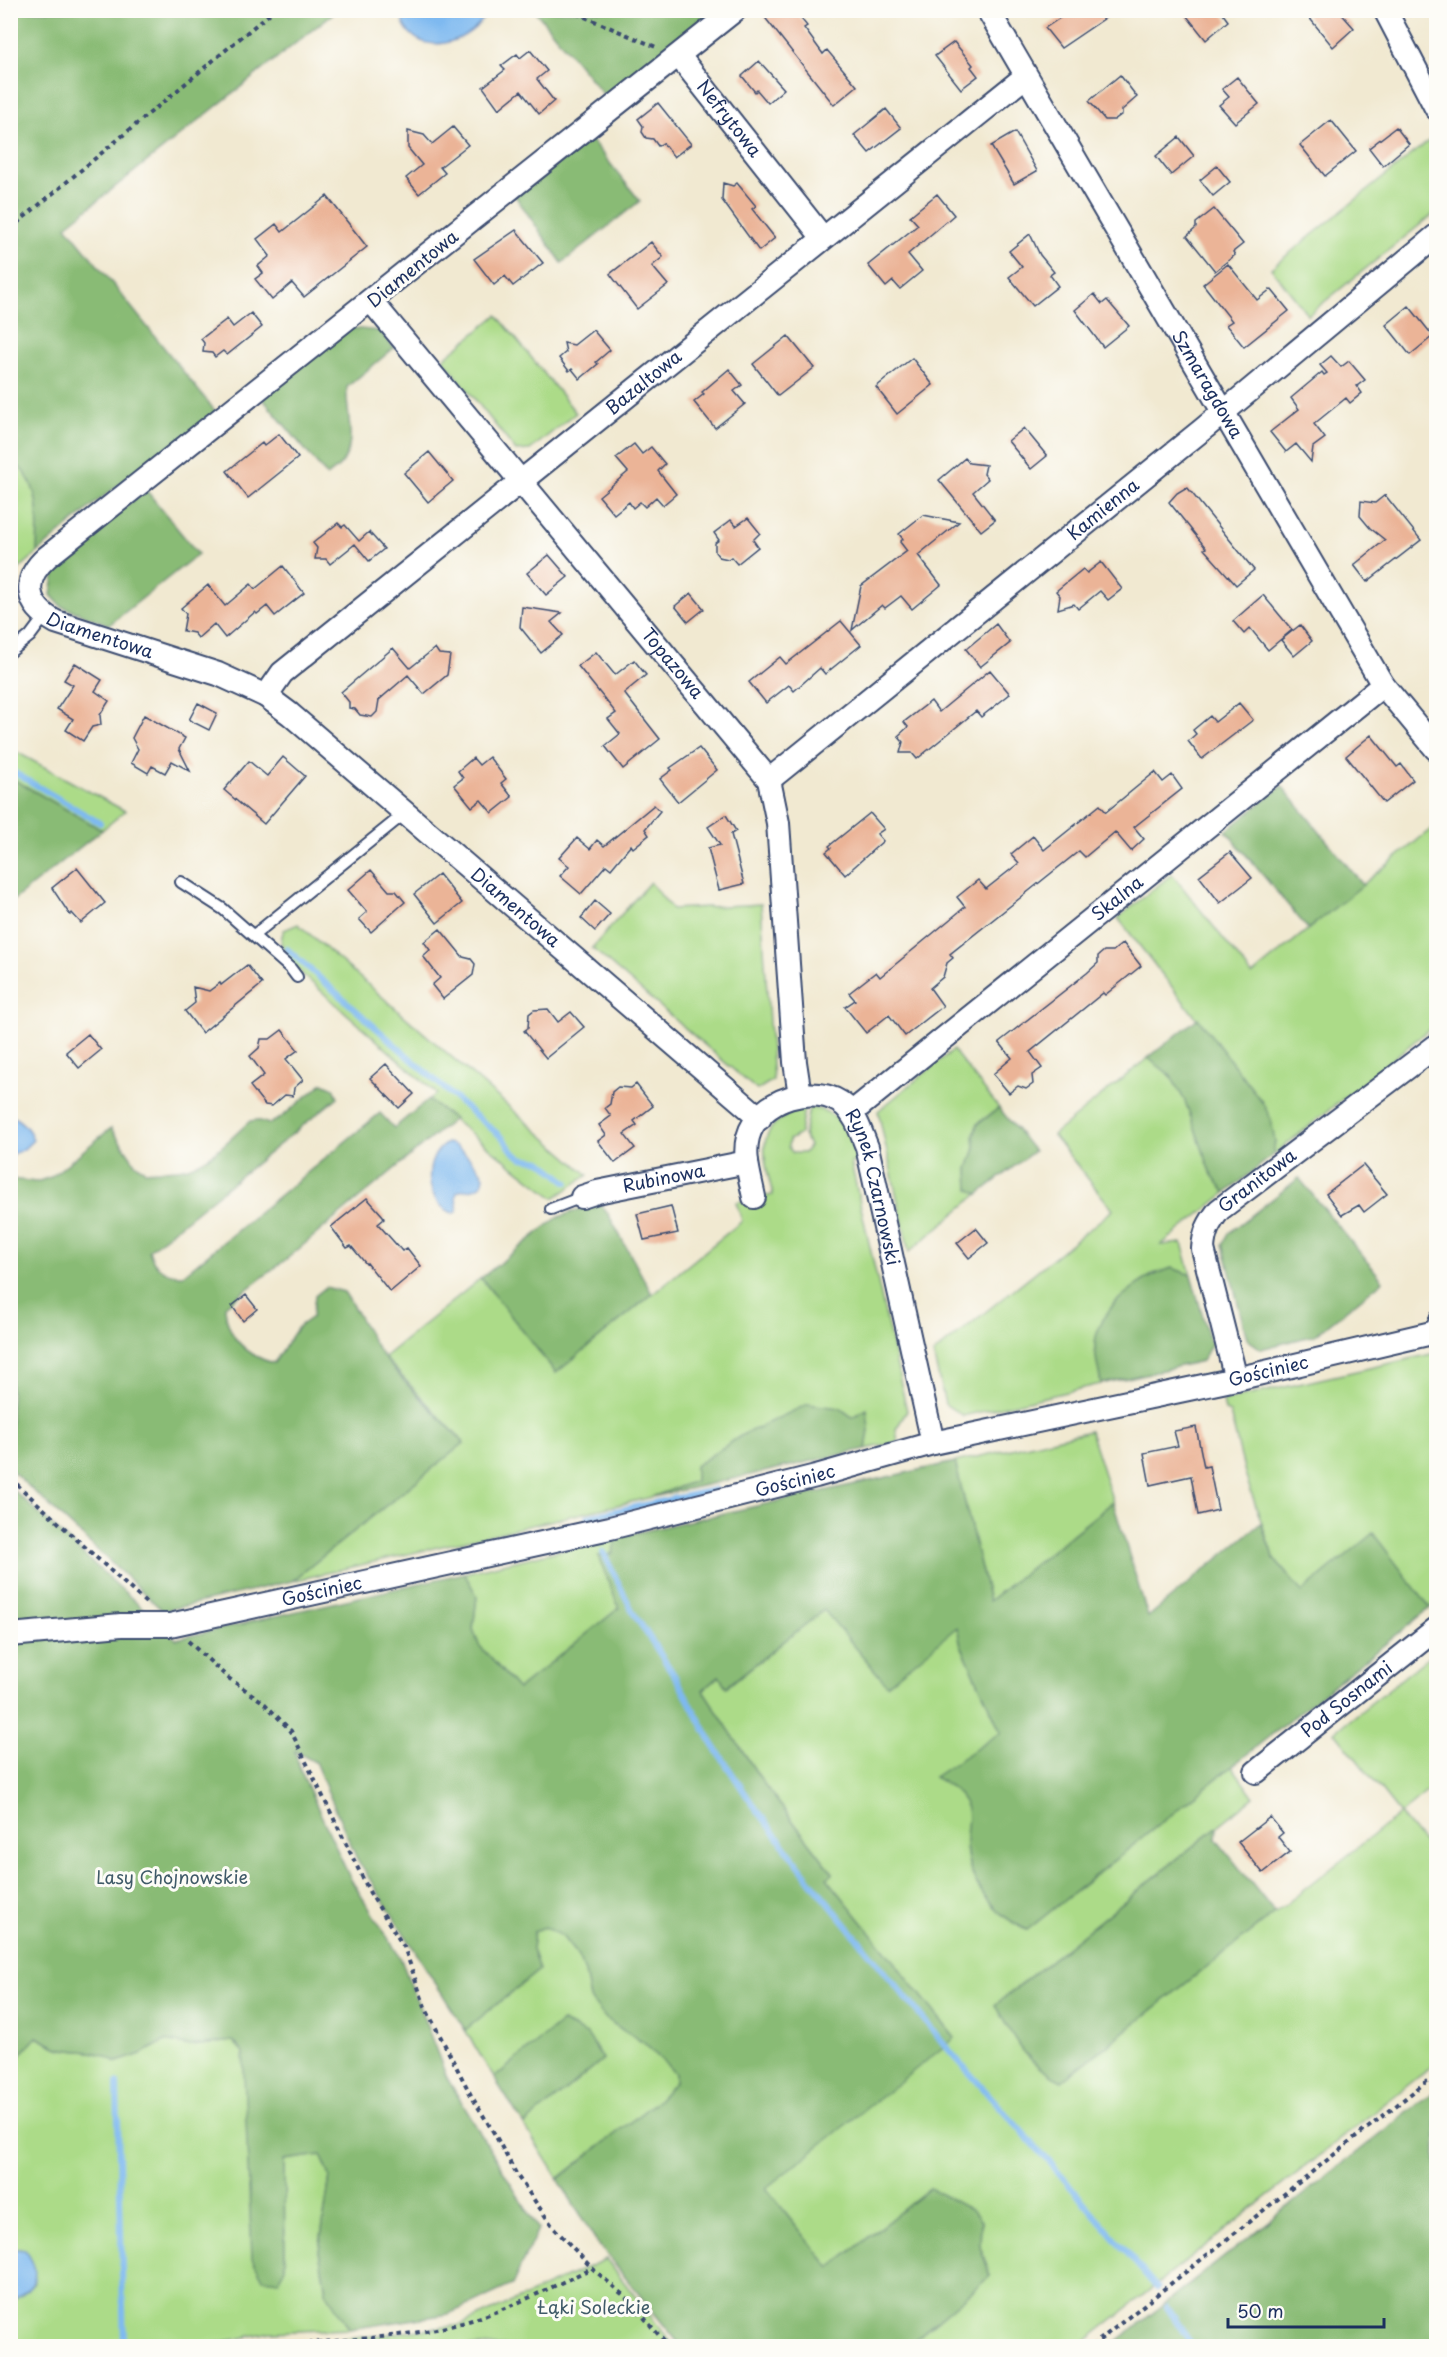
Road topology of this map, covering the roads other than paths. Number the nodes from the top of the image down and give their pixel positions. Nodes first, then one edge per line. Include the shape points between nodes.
1 (735, 10) edge
2 (988, 10) edge
3 (1385, 10) edge
4 (679, 56) junction
5 (1026, 75) junction
6 (1437, 108) edge
7 (1437, 236) edge
8 (823, 238) junction
9 (372, 302) junction
10 (1222, 411) junction
11 (522, 482) junction
12 (45, 616) junction
13 (10, 652) edge
14 (1383, 685) junction
15 (267, 696) junction
16 (1437, 749) edge
17 (769, 780) junction
18 (404, 814) junction
19 (181, 882) dead end
20 (254, 935) junction
21 (297, 977) dead end
22 (1437, 1046) edge
23 (800, 1095) junction
24 (851, 1113) junction
25 (760, 1118) junction
26 (747, 1162) junction
27 (582, 1197) joint
28 (754, 1197) dead end
29 (551, 1209) dead end
30 (1434, 1327) edge
31 (1236, 1379) junction
32 (933, 1443) junction
33 (1437, 1629) edge
34 (10, 1635) edge
35 (1256, 1772) dead end

1 - 4 street
2 - 5 street, Szmaragdowa
3 - 6 street
4 - 8 street, Nefrytowa
4 - 9 street, Diamentowa
5 - 8 street, Bazaltowa
5 - 10 street, Szmaragdowa
7 - 10 street, Kamienna
8 - 11 street, Bazaltowa
9 - 11 street, Topazowa
9 - 12 street, Diamentowa via 36,567 31,599
10 - 14 street, Szmaragdowa
10 - 17 street, Kamienna
11 - 15 street, Bazaltowa via 282,674
11 - 17 street, Topazowa
12 - 13 lane via 30,636
12 - 15 street, Diamentowa via 218,674
14 - 16 street, Szmaragdowa
14 - 24 street, Skalna
15 - 18 street, Diamentowa
17 - 23 street, Topazowa via 778,823
18 - 20 lane
18 - 25 street, Diamentowa
19 - 20 lane
20 - 21 lane
22 - 31 street, Granitowa via 1219,1210 1207,1226 1203,1249
23 - 24 street, Rynek Czarnowski via 830,1098
23 - 25 street, Rynek Czarnowski via 779,1101
24 - 32 street, Rynek Czarnowski via 867,1147
25 - 26 street, Rynek Czarnowski via 749,1134
26 - 27 street, Rubinowa
26 - 28 street, Rynek Czarnowski
27 - 29 lane
30 - 31 street, Gościniec
31 - 32 street, Gościniec
32 - 34 street, Gościniec via 610,1528 162,1625
33 - 35 street, Pod Sosnami

